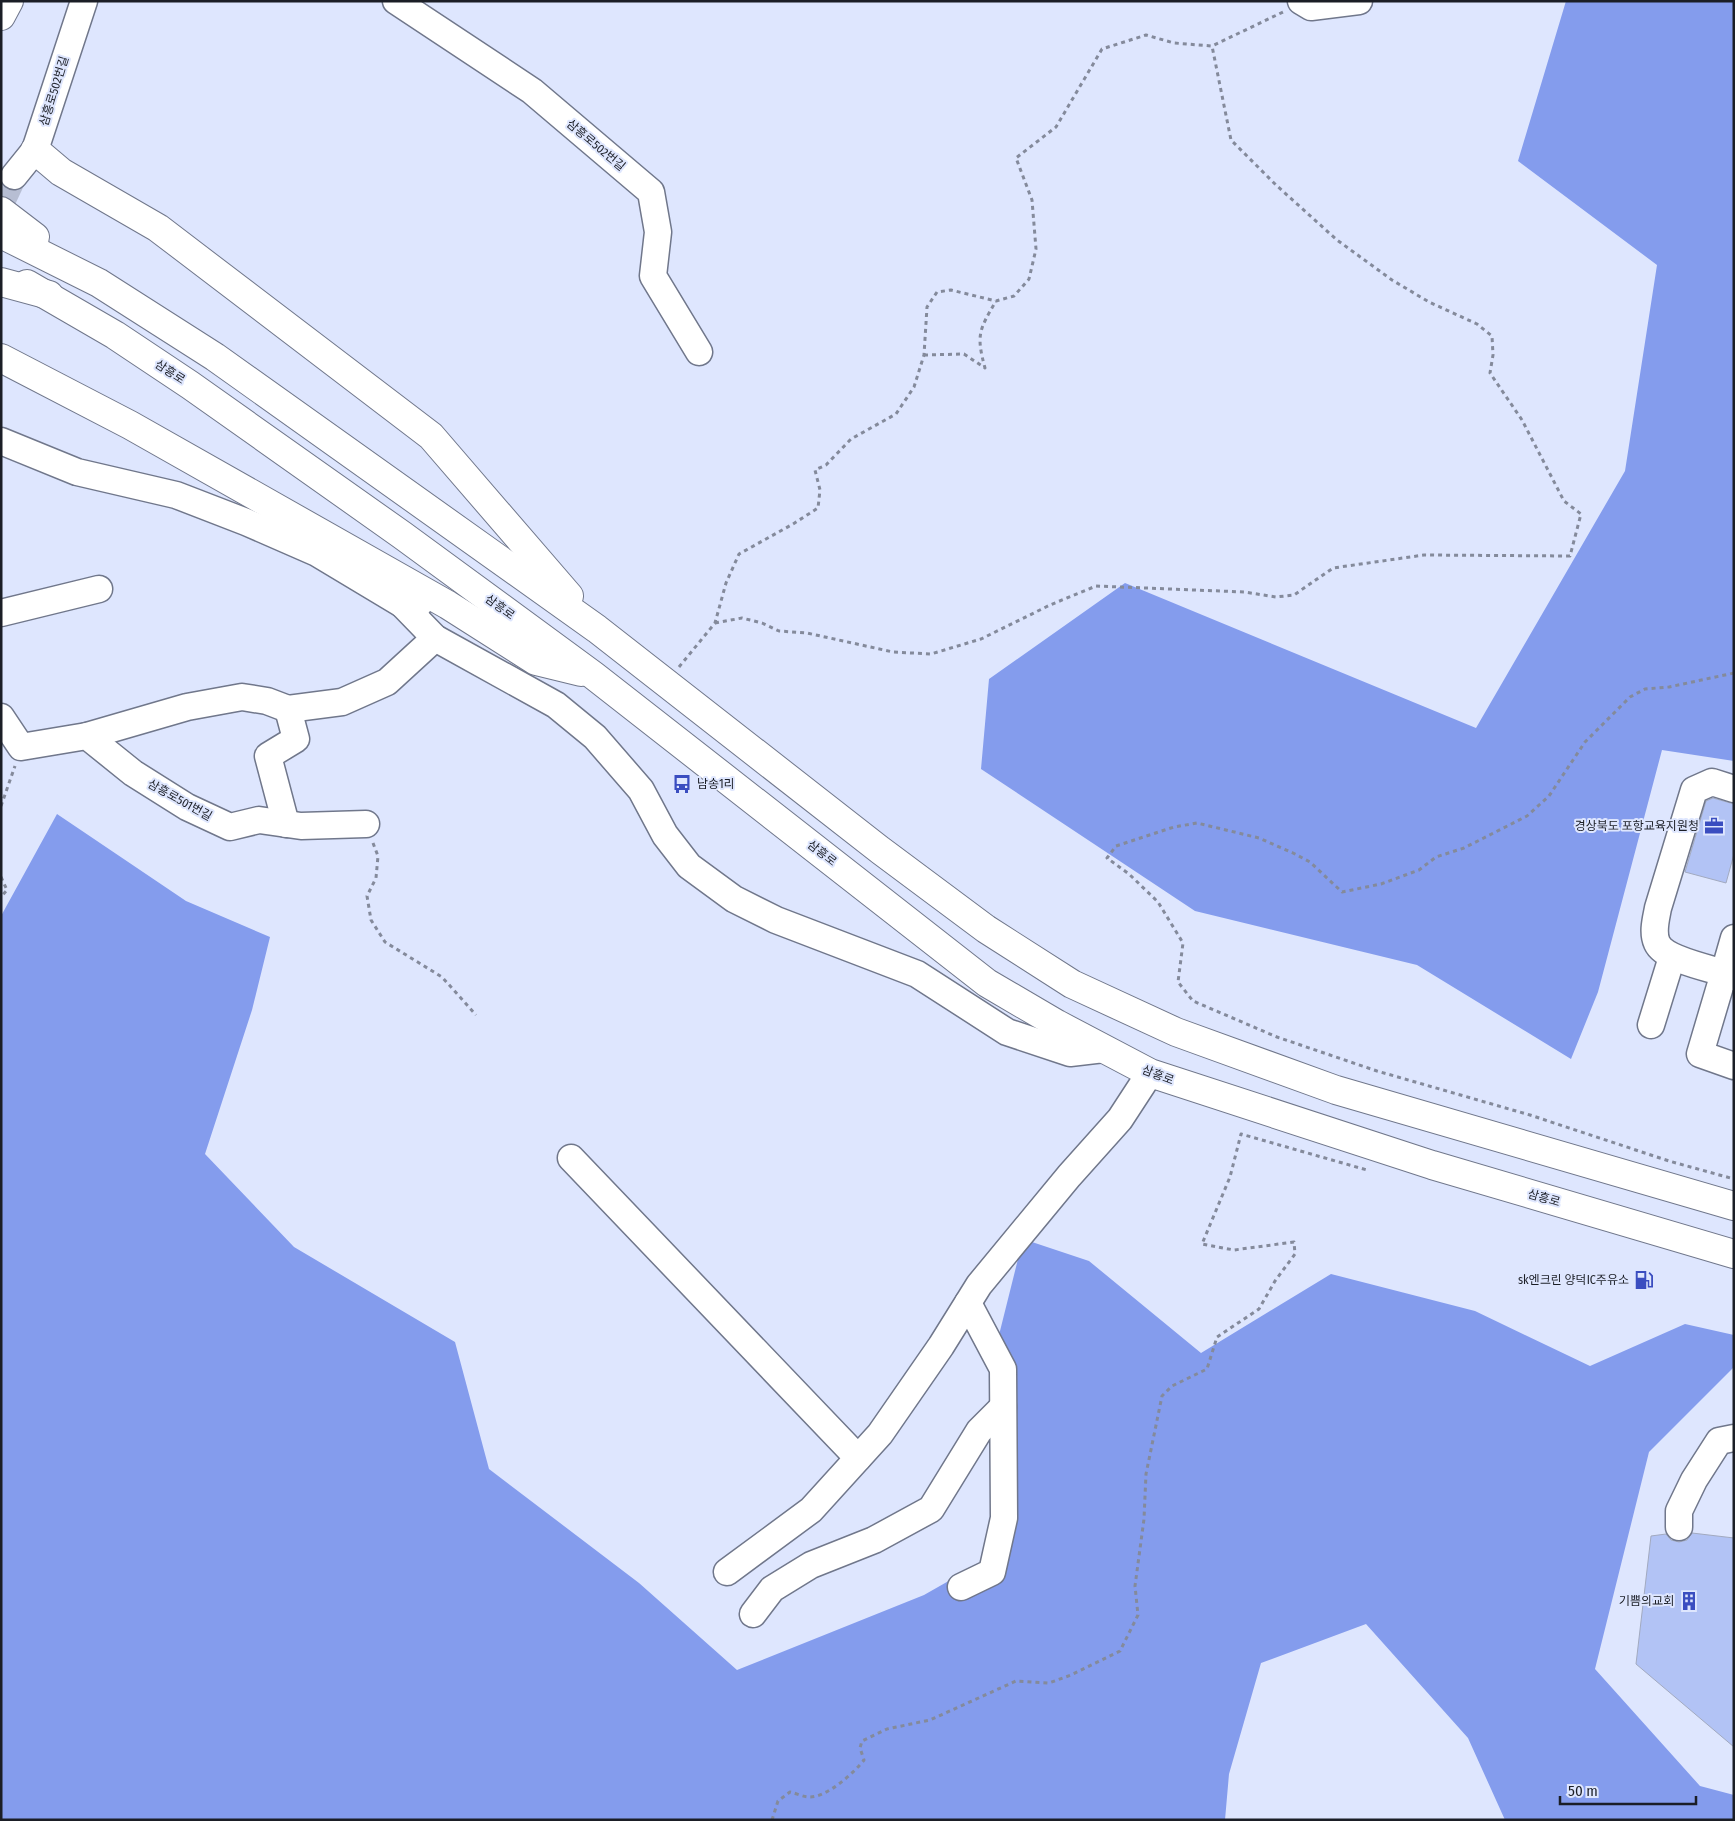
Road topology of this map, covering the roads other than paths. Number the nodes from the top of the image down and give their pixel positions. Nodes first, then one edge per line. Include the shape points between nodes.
1 (8, 1) edge
2 (84, 1) edge
3 (396, 1) edge
4 (1359, 1) edge
5 (1302, 2) edge
6 (1, 16) edge
7 (35, 150) junction
8 (14, 176) tunnel mouth
9 (1, 211) edge
10 (1, 234) edge
11 (1, 270) edge
12 (1, 282) edge
13 (99, 283) junction
14 (49, 295) junction
15 (699, 352) dead end
16 (1, 358) edge
17 (1, 441) edge
18 (99, 589) dead end
19 (402, 604) junction
20 (448, 605) junction
21 (1, 613) edge
22 (597, 629) junction
23 (435, 638) junction
24 (593, 675) junction
25 (288, 709) junction
26 (1, 717) edge
27 (86, 736) junction
28 (1734, 789) edge
29 (286, 824) junction
30 (366, 824) road end
31 (1734, 938) edge
32 (1672, 957) junction
33 (1729, 975) edge
34 (1651, 1025) dead end
35 (1104, 1049) junction
36 (1734, 1066) edge
37 (1150, 1073) junction
38 (571, 1158) dead end
39 (1734, 1206) edge
40 (1734, 1254) edge
41 (968, 1303) junction
42 (1003, 1407) junction
43 (1734, 1438) edge
44 (858, 1458) junction
45 (1679, 1526) dead end
46 (727, 1572) dead end
47 (961, 1587) dead end
48 (753, 1614) dead end

1 - 6 main road
2 - 7 street, 삼흥로502번길
3 - 15 street, 삼흥로502번길 via 532,91 651,192 658,232 652,276
4 - 5 street via 1311,7
7 - 8 street, 삼흥로502번길
7 - 22 main road via 61,172 158,228 431,436
9 - 13 main road
10 - 13 main road
11 - 14 main road, 삼흥로
12 - 14 main road
13 - 22 main road via 216,357
14 - 24 main road, 삼흥로 via 190,384
16 - 20 main road via 130,425
17 - 19 street via 77,472 176,495 246,522 317,553
18 - 21 street
19 - 20 street
19 - 23 street
20 - 24 main road via 536,661
22 - 39 main road via 880,850 978,923 1072,984 1176,1032 1336,1090
23 - 25 street via 388,682 342,702
23 - 35 street via 556,704 595,738 641,790 665,835 689,866 734,900 776,920 917,974 1007,1032 1070,1053
24 - 35 main road, 삼흥로 via 987,983
25 - 27 street via 242,697 186,707
25 - 29 street via 296,739 268,756
26 - 27 street via 21,747
27 - 29 street, 삼흥로501번길 via 133,773 186,807 230,827 259,820
28 - 32 street via 1712,782 1694,790 1654,927 1658,944
29 - 30 street, 삼흥로501번길
31 - 33 street
32 - 33 street
32 - 34 street
33 - 36 street via 1700,1054
35 - 37 main road, 삼흥로
37 - 40 main road, 삼흥로 via 1432,1165
37 - 41 street via 1120,1119 1069,1176 979,1285
38 - 44 street
41 - 42 street via 1003,1369
41 - 44 street via 880,1434
42 - 47 street via 1004,1518 992,1572
42 - 48 street via 979,1431 931,1509 874,1540 811,1565 772,1588
43 - 45 street via 1720,1442 1694,1480 1679,1510
44 - 46 street via 811,1510

